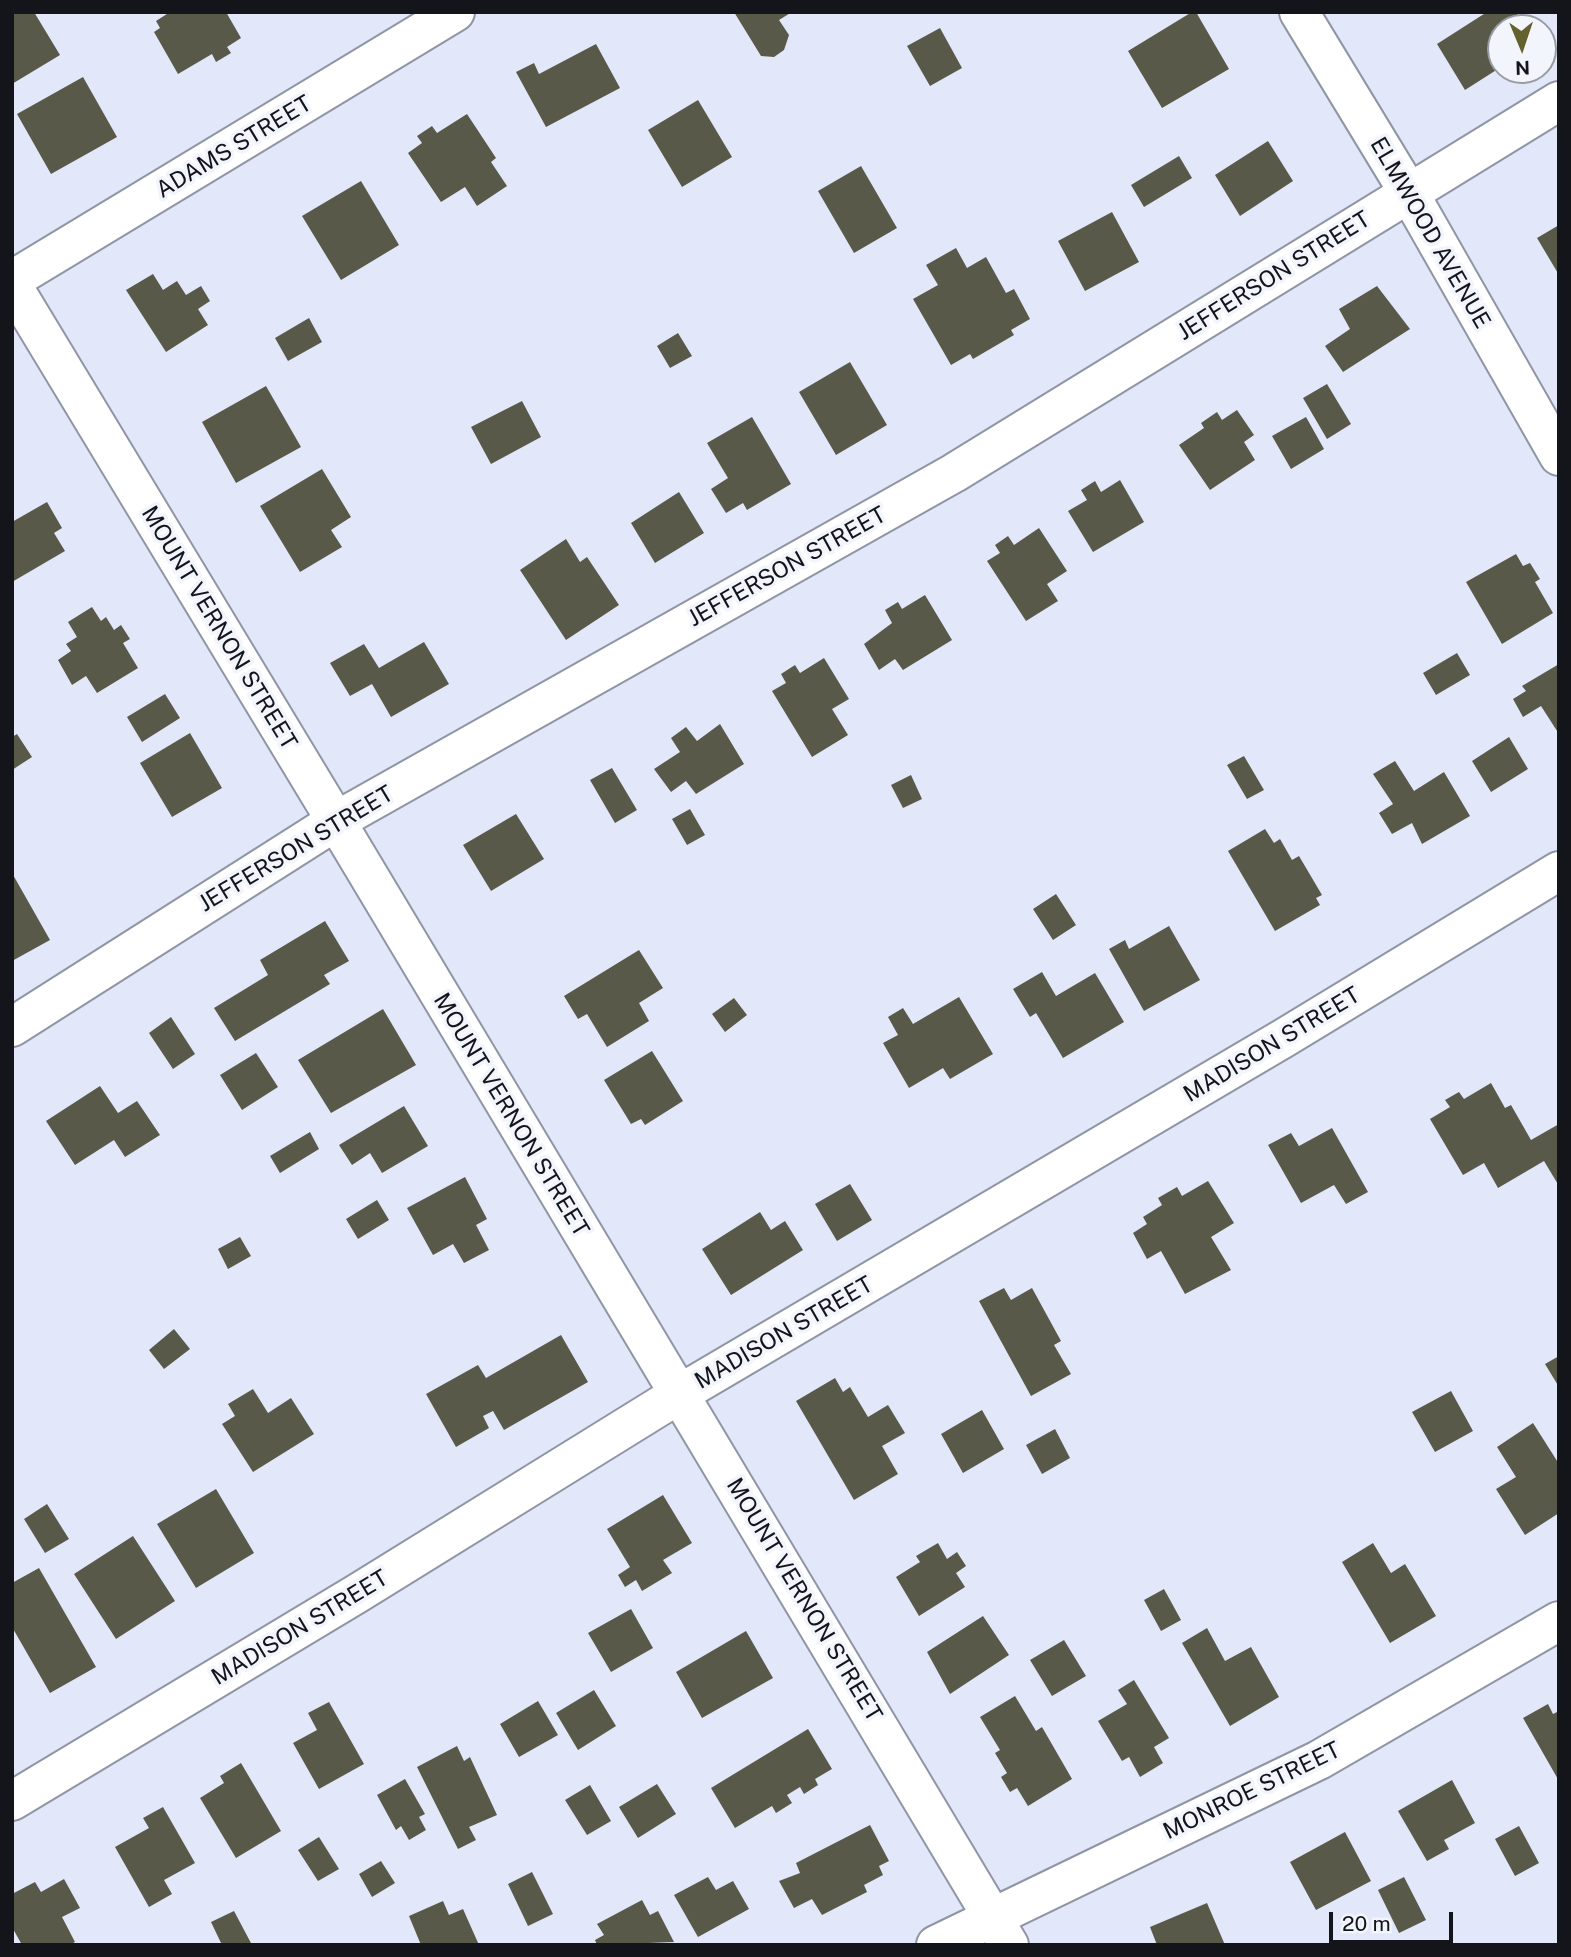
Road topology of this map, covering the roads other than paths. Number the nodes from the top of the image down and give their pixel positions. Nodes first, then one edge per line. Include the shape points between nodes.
1 (455, 12) edge
2 (1299, 12) edge
3 (1559, 101) edge
4 (1409, 193) junction
5 (12, 283) edge
6 (1559, 456) edge
7 (336, 821) junction
8 (1559, 871) edge
9 (12, 1027) edge
10 (681, 1393) junction
11 (1559, 1621) edge
12 (12, 1801) edge
13 (1002, 1931) edge
14 (936, 1945) edge

1 - 5 street, ADAMS STREET
2 - 4 street, ELMWOOD AVENUE
3 - 4 street, JEFFERSON STREET
4 - 6 street, ELMWOOD AVENUE
4 - 7 street, JEFFERSON STREET via 954,473
5 - 7 street, MOUNT VERNON STREET
7 - 9 street, JEFFERSON STREET
7 - 10 street, MOUNT VERNON STREET
8 - 10 street, MADISON STREET
10 - 12 street, MADISON STREET
10 - 13 street, MOUNT VERNON STREET
11 - 13 street, MONROE STREET via 1319,1760
13 - 14 street, MONROE STREET

